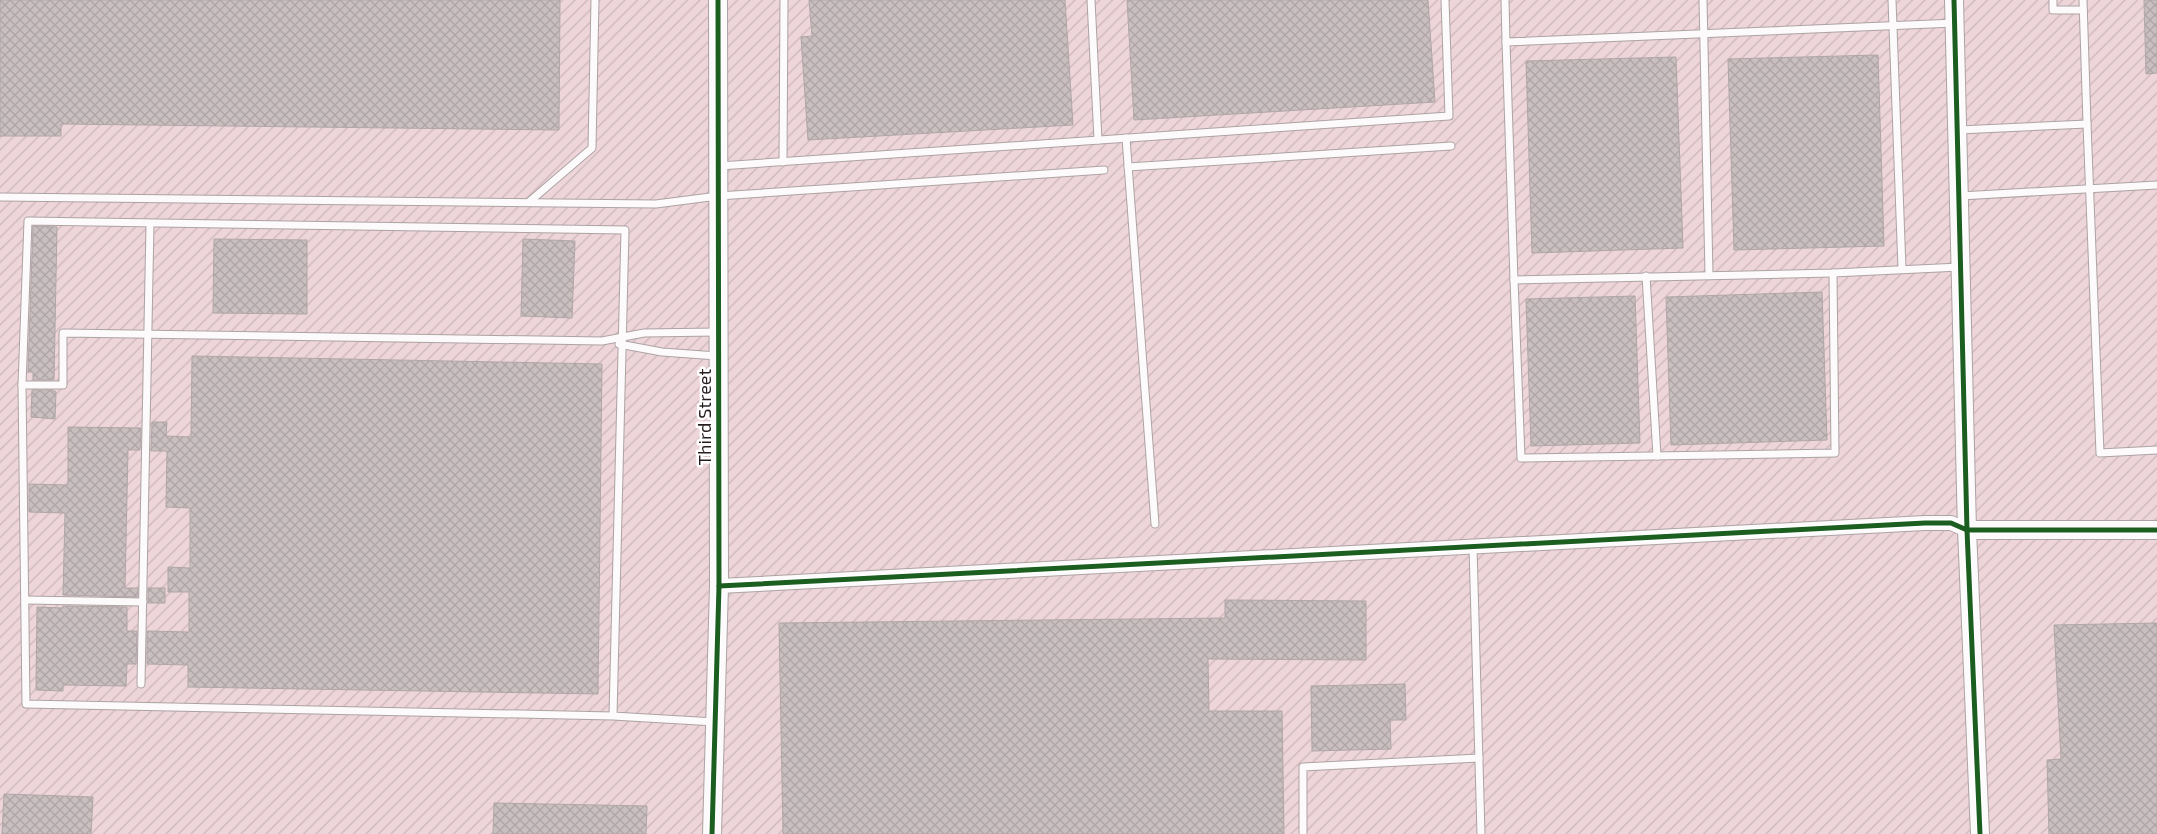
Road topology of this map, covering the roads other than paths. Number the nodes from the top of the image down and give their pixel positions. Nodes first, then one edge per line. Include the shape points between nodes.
1 (595, 0) edge
2 (718, 0) edge
3 (784, 0) edge
4 (1091, 0) edge
5 (1445, 0) edge
6 (1505, 0) edge
7 (1703, 0) edge
8 (1892, 0) edge
9 (1954, 0) edge
10 (2053, 0) edge
11 (2083, 0) edge
12 (2083, 10) junction
13 (1955, 23) junction
14 (1893, 26) junction
15 (1703, 34) junction
16 (1506, 42) junction
17 (2087, 124) junction
18 (1956, 130) junction
19 (1126, 138) junction
20 (1098, 140) junction
21 (1451, 146) dead end
22 (783, 162) junction
23 (718, 166) junction
24 (1128, 167) junction
25 (1104, 170) dead end
26 (2157, 185) edge
27 (2088, 187) junction
28 (718, 196) junction
29 (1959, 196) junction
30 (0, 198) edge
31 (529, 202) junction
32 (150, 224) junction
33 (1961, 267) junction
34 (1902, 269) junction
35 (1833, 273) junction
36 (1709, 274) junction
37 (1646, 276) junction
38 (1514, 280) junction
39 (718, 332) junction
40 (146, 334) junction
41 (622, 341) junction
42 (718, 356) junction
43 (22, 385) junction
44 (2157, 450) edge
45 (1657, 456) junction
46 (1155, 524) dead end
47 (1967, 530) junction
48 (2157, 530) edge
49 (1473, 547) junction
50 (719, 586) junction
51 (26, 600) junction
52 (143, 602) junction
53 (141, 684) dead end
54 (613, 716) junction
55 (715, 722) junction
56 (1479, 758) junction
57 (712, 834) edge
58 (1303, 834) edge
59 (1481, 834) edge
60 (1980, 834) edge

1 - 31 lane via 592,148
2 - 23 street, Third Street
3 - 22 lane
4 - 20 lane
5 - 19 lane via 1449,116
6 - 16 lane
7 - 15 lane
8 - 14 lane
9 - 13 street
10 - 12 lane via 2053,10
11 - 12 lane
12 - 17 lane
13 - 14 lane
13 - 18 street
14 - 15 lane
14 - 34 lane
15 - 16 lane
15 - 36 lane
16 - 38 lane
17 - 18 lane
17 - 27 lane
18 - 29 street
19 - 20 lane
19 - 24 lane
20 - 22 lane
21 - 24 lane
22 - 23 lane
23 - 28 street, Third Street
24 - 46 lane
25 - 28 lane
26 - 27 lane
27 - 29 lane
27 - 44 lane via 2100,453
28 - 31 lane via 656,204
28 - 39 street, Third Street
29 - 33 street
30 - 31 lane
32 - 40 lane
32 - 41 lane via 625,230
32 - 43 lane via 28,220
33 - 34 lane
33 - 47 street
34 - 35 lane
35 - 36 lane
35 - 45 lane via 1835,454
36 - 37 lane
37 - 38 lane
37 - 45 lane
38 - 45 lane via 1520,458
39 - 41 lane via 644,333
39 - 42 street, Third Street
40 - 41 lane
40 - 43 lane via 63,333 63,385
40 - 52 lane
41 - 42 lane via 662,352
41 - 54 lane
42 - 50 street, Third Street
43 - 51 lane
47 - 48 street
47 - 49 street via 1951,523 1925,523
47 - 60 street
49 - 50 street
49 - 56 lane
50 - 55 street, Third Street
51 - 52 lane
51 - 54 lane via 26,704
52 - 53 lane
54 - 55 lane
55 - 57 street, Third Street
56 - 58 lane via 1303,767
56 - 59 lane

